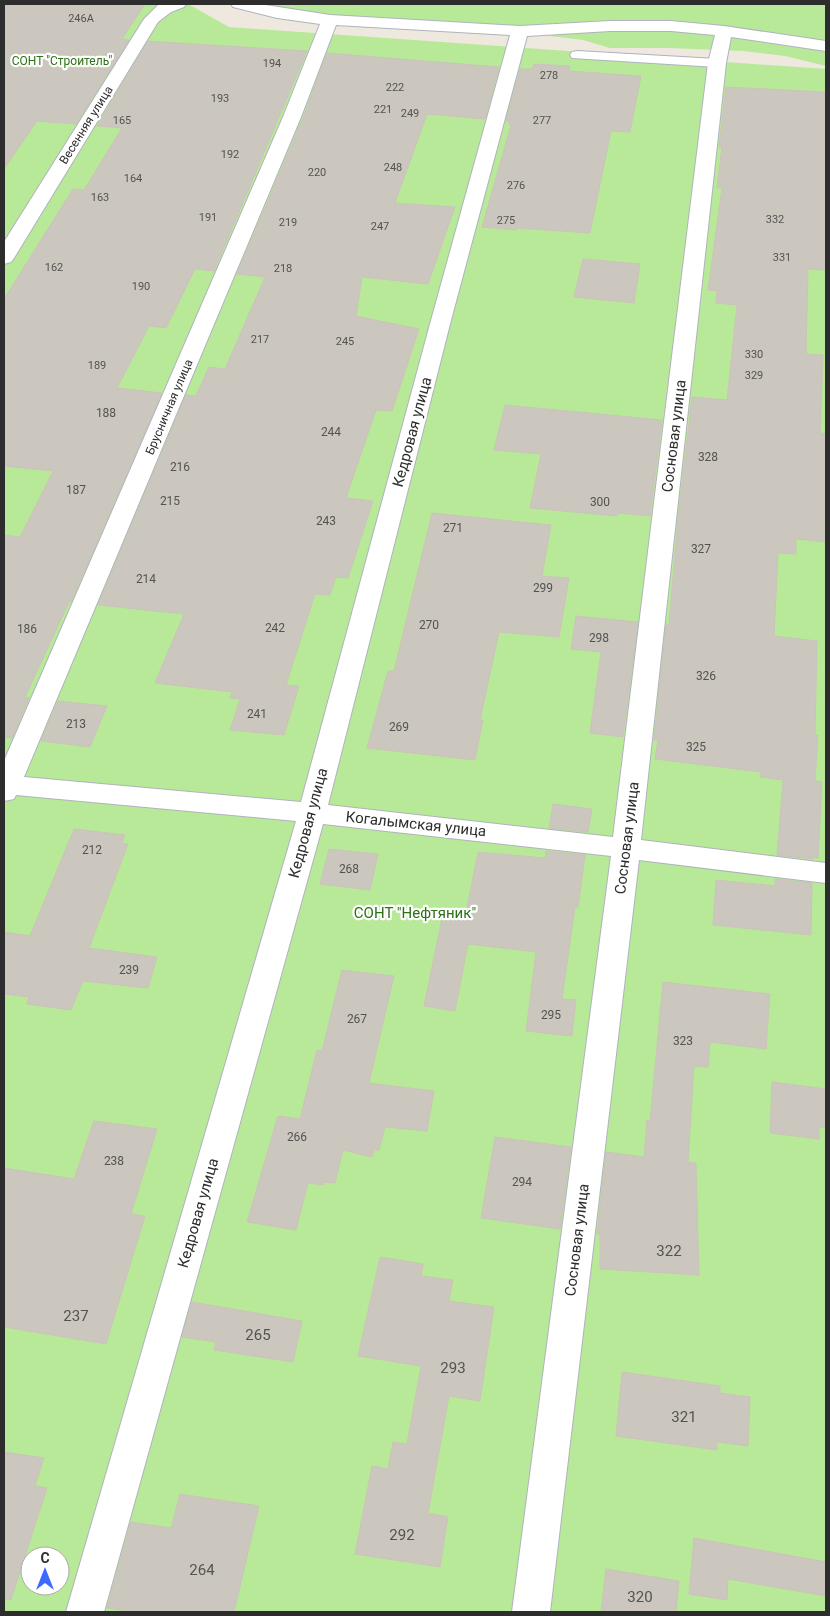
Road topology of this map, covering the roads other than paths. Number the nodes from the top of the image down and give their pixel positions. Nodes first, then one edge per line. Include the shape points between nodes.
1 (178, 4) edge
2 (239, 4) edge
3 (330, 20) junction
4 (724, 31) junction
5 (520, 32) junction
6 (826, 46) edge
7 (577, 55) dead end
8 (717, 63) junction
9 (4, 258) edge
10 (5, 788) edge
11 (312, 812) junction
12 (626, 848) junction
13 (826, 873) edge
14 (84, 1612) edge
15 (531, 1612) edge

1 - 9 street, Весенняя улица via 165,8 152,19
2 - 3 street
3 - 5 street
3 - 10 street, Брусничная улица via 292,117
4 - 5 street via 639,25
4 - 6 street
4 - 8 street, Сосновая улица
5 - 11 street, Кедровая улица
7 - 8 lane
8 - 12 street, Сосновая улица
10 - 11 street, Когалымская улица
11 - 12 street, Когалымская улица
11 - 14 street, Кедровая улица
12 - 13 street, Когалымская улица
12 - 15 street, Сосновая улица

